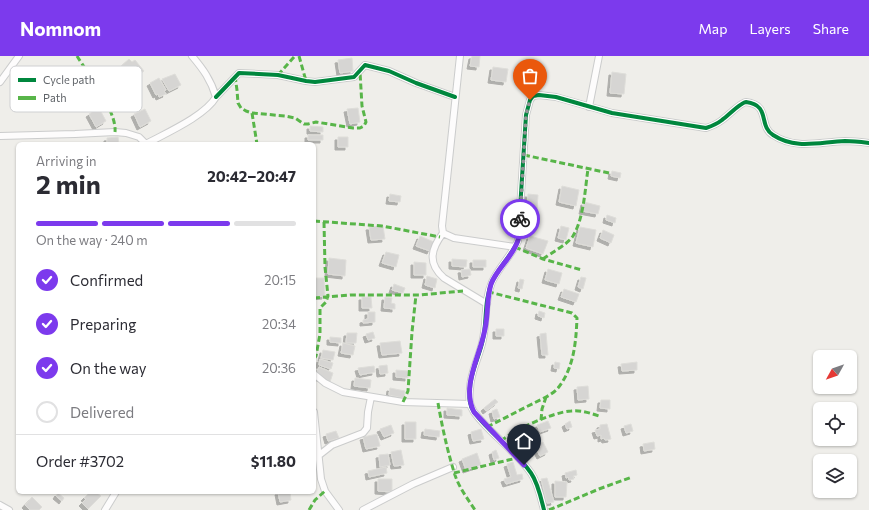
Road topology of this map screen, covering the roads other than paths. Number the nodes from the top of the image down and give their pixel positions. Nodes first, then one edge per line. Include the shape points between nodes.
1 (19, 56) edge
2 (192, 56) edge
3 (460, 56) edge
4 (599, 56) edge
5 (11, 66) edge
6 (10, 68) edge
7 (0, 82) edge
8 (216, 96) junction
9 (455, 97) junction
10 (589, 107) junction
11 (0, 136) edge
12 (144, 142) edge
13 (150, 142) edge
14 (869, 143) edge
15 (443, 233) junction
16 (515, 247) junction
17 (487, 304) junction
18 (316, 376) edge
19 (371, 397) junction
20 (470, 404) junction
21 (316, 434) edge
22 (318, 456) junction
23 (453, 466) dead end
24 (115, 494) edge
25 (0, 505) edge
26 (9, 510) edge
27 (105, 510) edge
28 (339, 510) edge
29 (362, 510) edge
30 (544, 510) edge

1 - 5 street
2 - 8 street via 207,75
3 - 9 street
4 - 10 street
6 - 7 street
8 - 9 street via 239,73 278,75 315,82 354,77 365,65 389,71
8 - 13 street via 207,108
9 - 15 street
10 - 14 street via 706,128 723,120 741,103 746,102 759,107 766,128 772,135 784,140 805,145 846,141
10 - 16 street via 556,97 539,95 533,96 530,100 526,115 519,234
11 - 12 street via 114,132 139,137
15 - 16 street via 454,238
15 - 17 street via 432,256 438,273
16 - 17 street via 493,280
17 - 20 street via 483,341 470,384
18 - 19 street via 342,392
19 - 20 street via 403,402
19 - 22 street via 367,428 363,433 332,445
20 - 30 street via 487,427 531,473
21 - 22 street
22 - 28 street via 325,491
23 - 29 street
24 - 27 street
25 - 26 street

